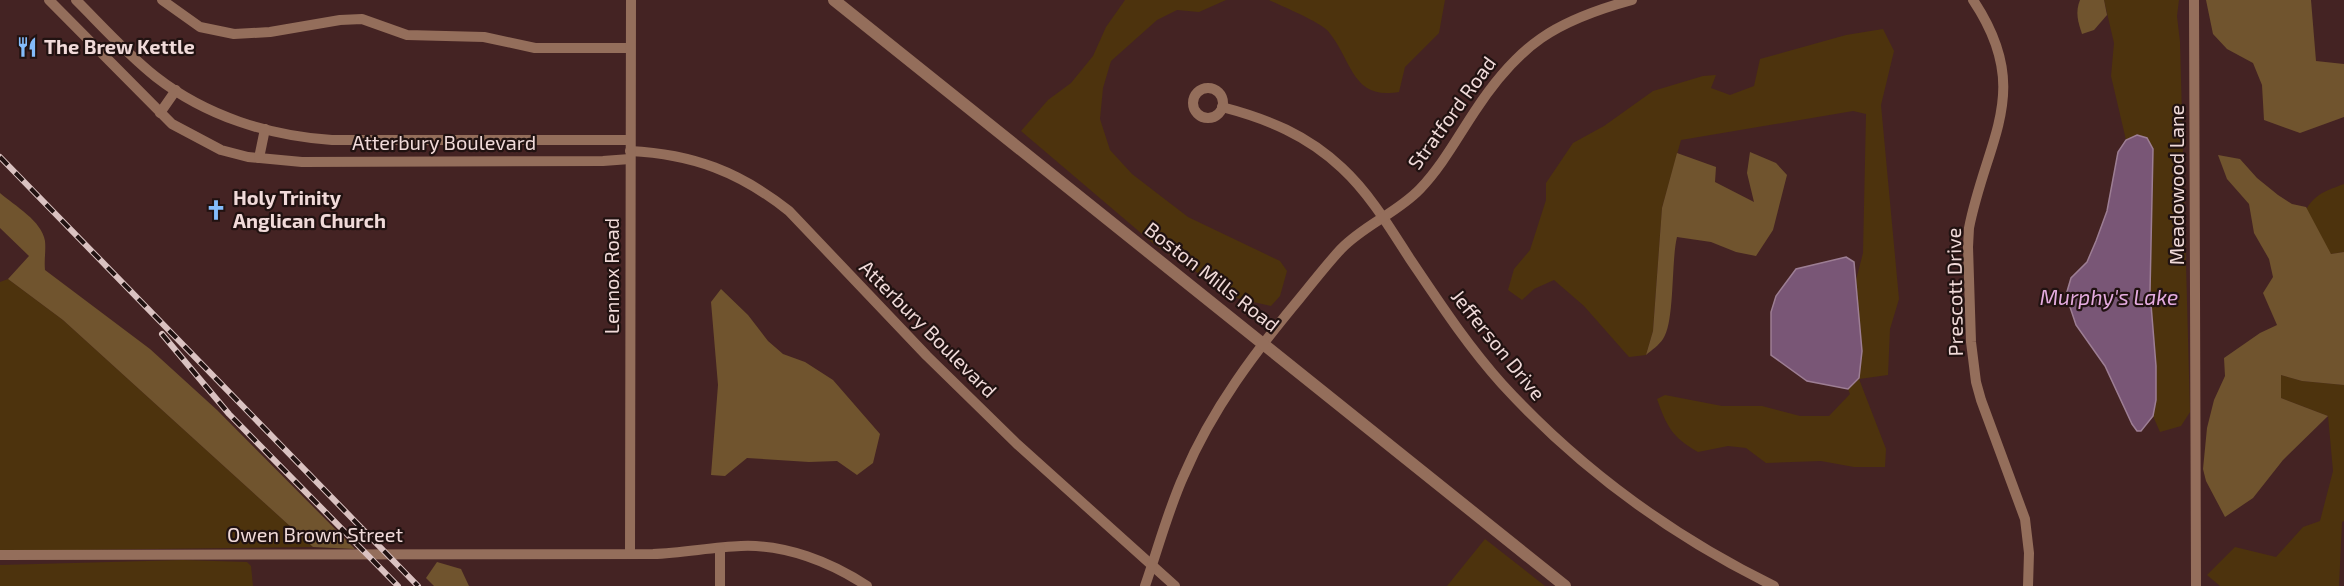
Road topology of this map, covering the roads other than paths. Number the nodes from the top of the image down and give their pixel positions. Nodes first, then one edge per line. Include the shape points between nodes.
1 (50, 0) edge
2 (76, 0) edge
3 (162, 0) edge
4 (631, 0) edge
5 (834, 0) edge
6 (1632, 0) edge
7 (1973, 0) edge
8 (2194, 0) edge
9 (630, 48) junction
10 (176, 90) junction
11 (1222, 107) dead end
12 (160, 112) junction
13 (265, 129) junction
14 (630, 150) junction
15 (259, 158) junction
16 (1383, 217) junction
17 (1263, 342) junction
18 (720, 548) junction
19 (630, 553) junction
20 (0, 555) edge
21 (1152, 566) junction
22 (720, 586) edge
23 (867, 586) edge
24 (1145, 586) edge
25 (1175, 586) edge
26 (1565, 586) edge
27 (1774, 586) edge
28 (2028, 586) edge
29 (2196, 586) edge

1 - 12 street, Atterbury Boulevard
2 - 10 street, Atterbury Boulevard via 139,62
3 - 9 street via 200,27 234,34 356,18 407,34 484,37 536,48
4 - 9 street, Lennox Road
5 - 17 street, Boston Mills Road
6 - 16 street, Stratford Road via 1565,23 1532,44 1498,77 1437,169 1404,204
7 - 28 street, Prescott Drive via 1998,48 2004,82 2001,118 1970,228 1973,363 1981,400 2025,519
8 - 29 street, Meadowood Lane
9 - 14 street, Lennox Road
10 - 12 street
10 - 13 street, Atterbury Boulevard via 216,113
11 - 16 street, Jefferson Drive via 1260,117 1312,145 1342,168
12 - 15 street, Atterbury Boulevard via 181,129 221,150
13 - 14 street, Atterbury Boulevard via 311,139
13 - 15 street
14 - 15 street, Atterbury Boulevard via 610,161 302,162
14 - 19 street, Lennox Road
14 - 21 street, Atterbury Boulevard via 698,160 764,191 789,211 927,356
16 - 17 street, Stratford Road via 1339,251
16 - 27 street, Jefferson Drive via 1476,353 1548,432 1599,477 1658,520 1704,550
17 - 21 street, Stratford Road via 1223,400 1194,452
17 - 26 street, Boston Mills Road
18 - 19 street, Owen Brown Street via 672,554
18 - 22 street
18 - 23 street, Owen Brown Street via 782,550 832,566
19 - 20 street, Owen Brown Street
21 - 24 street, Stratford Road
21 - 25 street, Atterbury Boulevard

